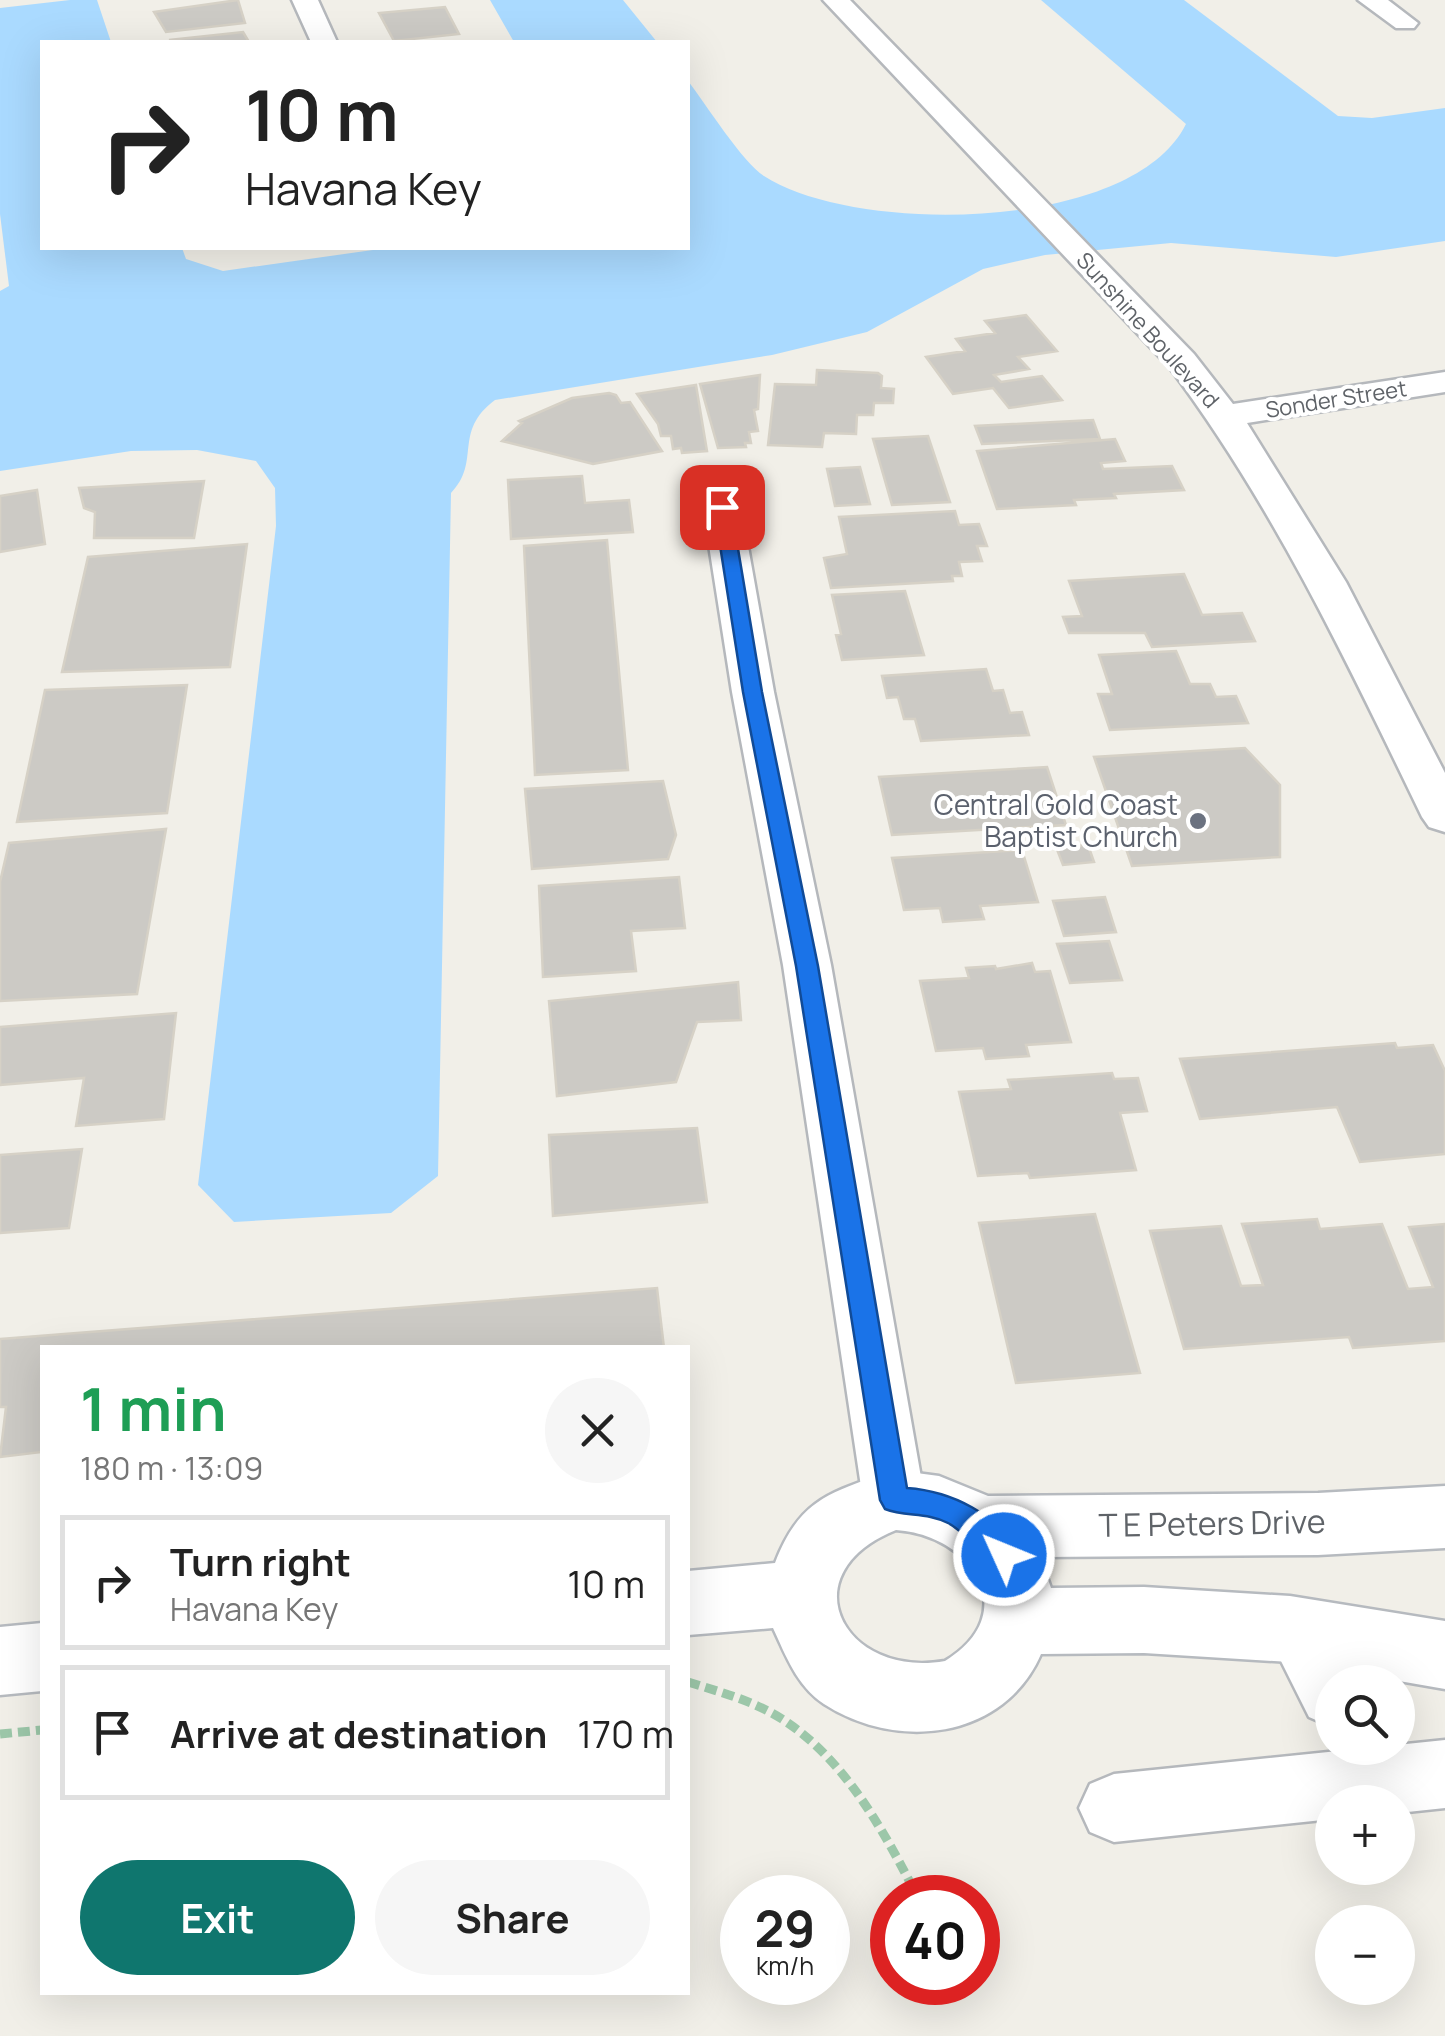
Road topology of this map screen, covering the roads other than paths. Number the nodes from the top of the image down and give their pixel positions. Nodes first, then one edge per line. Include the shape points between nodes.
1 (306, 0) edge
2 (836, 0) edge
3 (1370, 0) edge
4 (1405, 23) dead end
5 (323, 40) edge
6 (1445, 382) edge
7 (1226, 416) junction
8 (722, 507) dead end
9 (1445, 818) edge
10 (894, 1500) junction
11 (1445, 1517) edge
12 (980, 1527) junction
13 (801, 1593) junction
14 (690, 1602) edge
15 (1018, 1621) junction
16 (1298, 1631) junction
17 (1445, 1655) edge
18 (40, 1657) edge
19 (0, 1661) edge
20 (1316, 1665) edge
21 (1364, 1765) edge
22 (1378, 1765) edge
23 (1445, 1774) edge
24 (1114, 1808) dead end

1 - 5 street
2 - 7 street, Sunshine Boulevard via 1182,361
3 - 4 street
6 - 7 street, Sonder Street
7 - 9 street, Sunshine Boulevard via 1336,601
8 - 10 street via 807,966
10 - 12 street via 924,1502
10 - 13 street via 852,1514 818,1540
11 - 12 street, T E Peters Drive
12 - 15 street via 1004,1555 1018,1587
13 - 14 street
13 - 15 street via 806,1625 822,1654 878,1694 912,1700 974,1685 995,1668
15 - 16 street via 1144,1620
16 - 17 street
16 - 20 street
18 - 19 street
21 - 24 street
22 - 23 street

